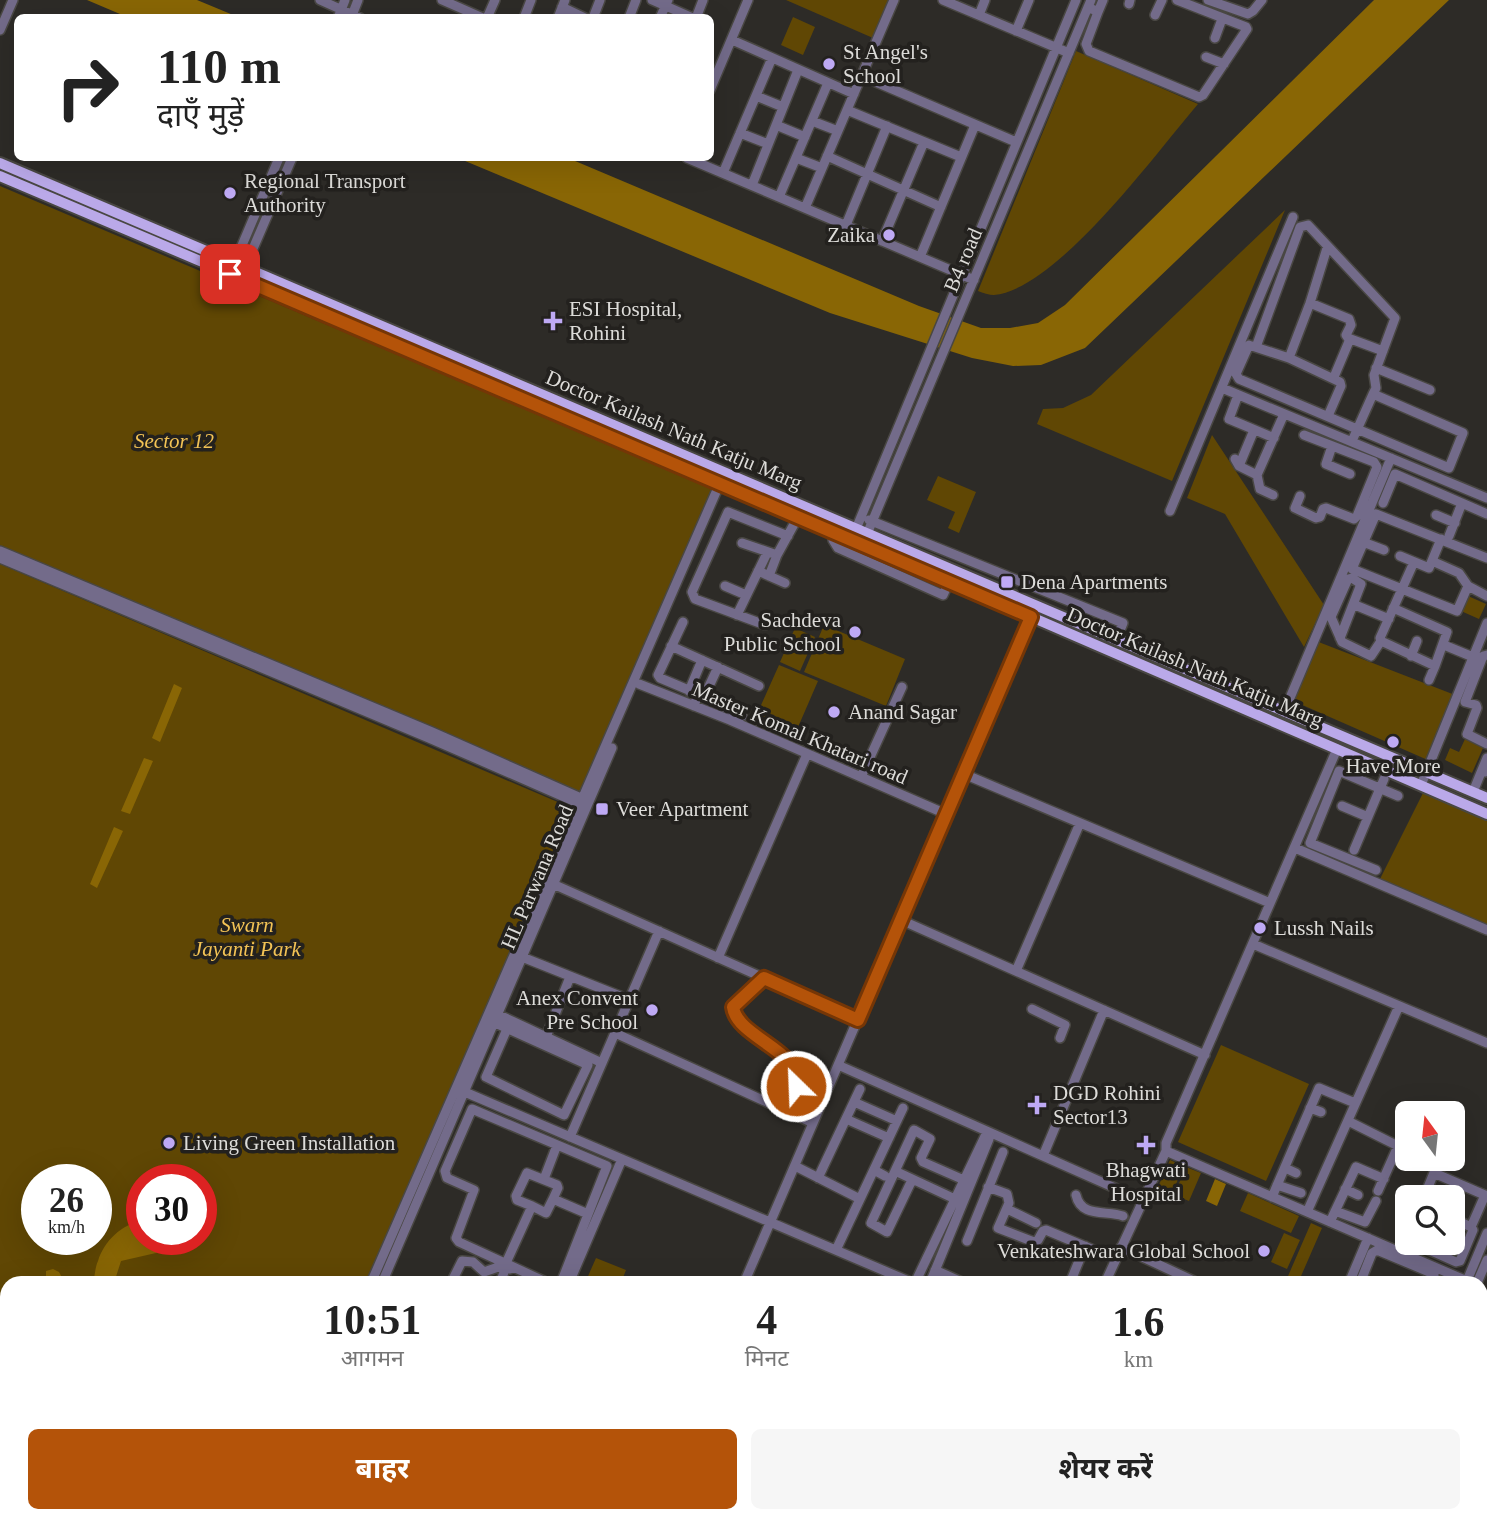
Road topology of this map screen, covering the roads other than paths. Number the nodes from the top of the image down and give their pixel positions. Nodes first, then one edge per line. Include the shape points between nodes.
1 (13, 0) edge
2 (320, 0) edge
3 (652, 0) edge
4 (748, 0) edge
5 (894, 0) edge
6 (943, 0) edge
7 (985, 0) edge
8 (1029, 0) edge
9 (1076, 0) edge
10 (1103, 0) edge
11 (1162, 0) edge
12 (1177, 0) edge
13 (1208, 0) edge
14 (1262, 0) edge
15 (448, 1) edge
16 (667, 3) edge
17 (564, 4) edge
18 (1090, 4) edge
19 (1195, 4) edge
20 (341, 9) edge
21 (1098, 12) junction
22 (476, 14) edge
23 (579, 14) edge
24 (687, 14) edge
25 (979, 15) junction
26 (1155, 15) dead end
27 (1222, 19) junction
28 (0, 30) edge
29 (1016, 31) junction
30 (1215, 37) dead end
31 (732, 40) junction
32 (1056, 48) junction
33 (1069, 53) junction
34 (772, 58) junction
35 (1206, 58) dead end
36 (1224, 64) junction
37 (798, 70) junction
38 (862, 76) junction
39 (714, 81) edge
40 (828, 83) junction
41 (854, 94) junction
42 (756, 96) junction
43 (783, 107) junction
44 (847, 110) junction
45 (812, 121) junction
46 (776, 125) junction
47 (975, 125) junction
48 (887, 126) junction
49 (838, 131) junction
50 (740, 133) junction
51 (805, 137) junction
52 (924, 142) junction
53 (1016, 142) junction
54 (768, 144) junction
55 (827, 156) junction
56 (961, 157) junction
57 (796, 158) junction
58 (278, 161) edge
59 (289, 161) edge
60 (694, 161) edge
61 (0, 163) edge
62 (822, 168) junction
63 (723, 173) junction
64 (867, 174) junction
65 (0, 176) edge
66 (752, 185) junction
67 (904, 190) junction
68 (779, 197) junction
69 (941, 207) junction
70 (805, 208) junction
71 (1293, 217) dead end
72 (846, 225) junction
73 (882, 241) junction
74 (1327, 248) junction
75 (920, 257) junction
76 (237, 271) junction
77 (961, 275) junction
78 (974, 280) junction
79 (1310, 303) junction
80 (1350, 339) junction
81 (1249, 345) junction
82 (1382, 351) junction
83 (1289, 358) junction
84 (1376, 368) junction
85 (1334, 377) junction
86 (1222, 388) junction
87 (1430, 390) dead end
88 (1373, 394) junction
89 (1238, 395) junction
90 (1284, 414) junction
91 (1328, 416) junction
92 (1359, 429) junction
93 (1254, 430) junction
94 (1304, 435) dead end
95 (1274, 438) junction
96 (1352, 441) junction
97 (1332, 446) junction
98 (654, 448) junction
99 (1391, 458) junction
100 (1408, 465) junction
101 (1449, 468) junction
102 (1350, 474) dead end
103 (1257, 475) junction
104 (1404, 477) junction
105 (1377, 479) junction
106 (1443, 480) junction
107 (722, 484) junction
108 (1273, 495) dead end
109 (1300, 496) dead end
110 (1487, 498) edge
111 (1383, 503) dead end
112 (1462, 503) junction
113 (1170, 511) dead end
114 (1487, 514) edge
115 (1436, 515) dead end
116 (861, 516) junction
117 (798, 517) junction
118 (873, 522) junction
119 (1455, 523) junction
120 (856, 529) junction
121 (867, 534) junction
122 (788, 536) junction
123 (1445, 538) junction
124 (1363, 542) junction
125 (743, 543) dead end
126 (1384, 550) dead end
127 (0, 551) edge
128 (767, 553) junction
129 (778, 555) junction
130 (1400, 556) dead end
131 (0, 558) edge
132 (1487, 558) edge
133 (1432, 561) junction
134 (1414, 562) junction
135 (758, 572) junction
136 (769, 576) junction
137 (785, 583) dead end
138 (725, 586) dead end
139 (1468, 586) junction
140 (1402, 588) junction
141 (1051, 591) junction
142 (746, 595) junction
143 (1487, 596) edge
144 (1355, 605) junction
145 (1040, 608) junction
146 (1393, 608) junction
147 (737, 615) junction
148 (1031, 617) junction
149 (1389, 619) junction
150 (683, 622) dead end
151 (1487, 623) edge
152 (765, 625) dead end
153 (1340, 638) junction
154 (1116, 640) junction
155 (1381, 641) junction
156 (1417, 641) dead end
157 (1444, 645) junction
158 (671, 646) junction
159 (1487, 655) edge
160 (1411, 656) junction
161 (1473, 657) junction
162 (702, 660) junction
163 (1435, 666) junction
164 (718, 667) junction
165 (1429, 680) dead end
166 (639, 684) junction
167 (759, 686) dead end
168 (902, 687) dead end
169 (697, 694) junction
170 (694, 706) junction
171 (1284, 712) junction
172 (743, 716) dead end
173 (1487, 744) edge
174 (1336, 749) junction
175 (807, 754) junction
176 (1487, 758) edge
177 (1484, 771) edge
178 (1426, 772) junction
179 (964, 774) junction
180 (862, 777) junction
181 (1382, 784) junction
182 (1421, 785) junction
183 (1473, 792) junction
184 (1398, 796) dead end
185 (1487, 798) edge
186 (584, 803) junction
187 (1342, 806) dead end
188 (946, 814) junction
189 (1487, 814) edge
190 (1368, 817) junction
191 (1080, 823) junction
192 (1295, 848) junction
193 (1353, 850) dead end
194 (1376, 870) dead end
195 (553, 884) junction
196 (1270, 903) junction
197 (901, 920) junction
198 (1487, 930) edge
199 (659, 931) junction
200 (1253, 944) junction
201 (522, 957) junction
202 (718, 958) junction
203 (1016, 971) junction
204 (570, 977) junction
205 (764, 978) junction
206 (630, 1000) junction
207 (1399, 1006) junction
208 (1032, 1009) dead end
209 (1104, 1010) junction
210 (495, 1018) junction
211 (858, 1020) junction
212 (507, 1029) junction
213 (615, 1033) junction
214 (547, 1037) junction
215 (1060, 1038) dead end
216 (1487, 1043) edge
217 (1205, 1055) junction
218 (602, 1063) junction
219 (838, 1065) junction
220 (860, 1088) dead end
221 (459, 1090) junction
222 (792, 1092) dead end
223 (854, 1102) junction
224 (459, 1103) junction
225 (1355, 1103) junction
226 (903, 1108) dead end
227 (1310, 1108) junction
228 (472, 1109) junction
229 (1321, 1112) dead end
230 (846, 1119) junction
231 (897, 1121) junction
232 (1348, 1121) junction
233 (813, 1123) junction
234 (989, 1133) junction
235 (570, 1137) junction
236 (889, 1138) junction
237 (557, 1144) junction
238 (1166, 1151) junction
239 (1003, 1152) dead end
240 (1043, 1156) junction
241 (617, 1157) junction
242 (607, 1166) junction
243 (794, 1166) junction
244 (1284, 1168) junction
245 (874, 1170) junction
246 (890, 1173) junction
247 (1296, 1173) dead end
248 (1434, 1173) joint
249 (818, 1178) junction
250 (544, 1179) junction
251 (1384, 1179) junction
252 (912, 1180) junction
253 (967, 1183) junction
254 (1278, 1185) junction
255 (1429, 1185) edge
256 (1345, 1189) junction
257 (987, 1191) junction
258 (1301, 1193) dead end
259 (1486, 1193) edge
260 (1076, 1195) dead end
261 (1359, 1195) dead end
262 (1272, 1197) junction
263 (553, 1199) junction
264 (860, 1199) junction
265 (956, 1199) junction
266 (1142, 1200) junction
267 (532, 1206) junction
268 (1007, 1209) junction
269 (1335, 1211) junction
270 (1307, 1212) junction
271 (588, 1214) junction
272 (1123, 1216) dead end
273 (771, 1222) junction
274 (1330, 1222) junction
275 (1036, 1223) dead end
276 (1465, 1224) edge
277 (1471, 1227) junction
278 (1487, 1233) edge
279 (1368, 1238) junction
280 (967, 1241) dead end
281 (1085, 1246) junction
282 (1121, 1247) junction
283 (836, 1250) junction
284 (1395, 1250) edge
285 (1465, 1251) edge
286 (1407, 1255) edge
287 (1441, 1255) edge
288 (1463, 1255) edge
289 (1115, 1259) junction
290 (506, 1265) junction
291 (935, 1270) junction
292 (375, 1276) edge
293 (385, 1276) edge
294 (455, 1276) edge
295 (502, 1276) edge
296 (527, 1276) edge
297 (532, 1276) edge
298 (564, 1276) edge
299 (572, 1276) edge
300 (747, 1276) edge
301 (897, 1276) edge
302 (918, 1276) edge
303 (933, 1276) edge
304 (948, 1276) edge
305 (1073, 1276) edge
306 (1108, 1276) edge
307 (1183, 1276) edge
308 (1352, 1276) edge
309 (1363, 1276) edge
310 (1434, 1276) edge
311 (1453, 1276) edge
312 (1469, 1276) edge

1 - 28 street
2 - 20 street
3 - 16 street
4 - 31 street
5 - 38 street
6 - 25 street
7 - 25 street
8 - 29 street
9 - 32 street, B4 road
10 - 21 street
11 - 26 street
12 - 19 street
13 - 14 street via 1248,13
15 - 22 street
16 - 24 street
17 - 23 street
18 - 21 street
18 - 33 street, B4 road
19 - 27 street
21 - 36 street via 1086,44 1089,51 1194,97 1203,95
25 - 29 street
27 - 30 street
27 - 36 street via 1247,29
29 - 32 street
31 - 34 street
31 - 39 street
32 - 33 street
32 - 53 street, B4 road
33 - 78 street, B4 road
34 - 37 street
34 - 42 street
35 - 36 street
37 - 40 street
37 - 43 street
38 - 41 street
38 - 47 street
40 - 41 street
40 - 45 street
41 - 44 street
42 - 43 street
42 - 50 street
43 - 46 street
44 - 48 street
44 - 49 street
45 - 49 street
45 - 51 street
46 - 51 street
46 - 54 street
47 - 53 street
47 - 56 street
48 - 52 street
48 - 64 street
49 - 55 street
50 - 54 street
50 - 63 street
51 - 57 street
52 - 56 street
52 - 67 street
53 - 77 street, B4 road
54 - 66 street
55 - 62 street
55 - 64 street
56 - 69 street
57 - 62 street
57 - 68 street
58 - 76 street
59 - 76 street
60 - 63 street
61 - 76 main road, Doctor Kailash Nath Katju Marg
62 - 70 street
63 - 66 street
64 - 67 street
64 - 72 street
65 - 76 main road, Doctor Kailash Nath Katju Marg
66 - 68 street
67 - 69 street
67 - 73 street
68 - 70 street
69 - 75 street
70 - 72 street
71 - 81 street
72 - 73 street
73 - 75 street
74 - 79 street
74 - 81 street via 1310,227 1300,227
74 - 82 street via 1395,318
75 - 77 street
76 - 98 main road, Doctor Kailash Nath Katju Marg
77 - 78 street
77 - 116 street, B4 road
78 - 118 street, B4 road
79 - 80 street via 1349,319 1346,335
79 - 83 street
80 - 82 street
80 - 85 street
81 - 83 street
81 - 86 street
81 - 91 street via 1236,374 1239,379
82 - 84 street
83 - 85 street
84 - 87 street
84 - 88 street
85 - 91 street via 1341,386
86 - 89 street
86 - 113 street
88 - 92 street
88 - 101 street via 1463,433
89 - 90 street
89 - 93 street via 1229,419
90 - 95 street
90 - 96 street
91 - 92 street
92 - 96 street
92 - 101 street
93 - 95 street
93 - 103 street via 1237,462
94 - 97 street
95 - 103 street
96 - 99 street
97 - 102 street via 1326,464
97 - 105 street via 1374,463
98 - 107 main road, Doctor Kailash Nath Katju Marg
98 - 120 main road, Doctor Kailash Nath Katju Marg
99 - 100 street
99 - 105 street
100 - 104 street
100 - 106 street
101 - 106 street
103 - 108 street via 1260,489
104 - 111 street via 1395,474
104 - 112 street
105 - 109 street via 1354,519 1326,508 1316,518 1296,508
105 - 171 street
106 - 110 street
107 - 117 main road, Doctor Kailash Nath Katju Marg
107 - 166 street, HL Parwana Road
107 - 186 street
112 - 114 street
112 - 119 street
115 - 119 street
116 - 118 street
116 - 120 street, B4 road
117 - 122 street
117 - 148 main road, Doctor Kailash Nath Katju Marg
118 - 121 street, B4 road
118 - 141 street
119 - 123 street
120 - 121 main road, Doctor Kailash Nath Katju Marg
121 - 145 main road, Doctor Kailash Nath Katju Marg
122 - 129 street
122 - 147 street via 728,512 692,596
123 - 124 street via 1376,514
123 - 132 street
123 - 133 street
124 - 126 street
124 - 140 street via 1352,569
125 - 128 street
127 - 186 street via 432,732
128 - 129 street
128 - 135 street
129 - 136 street
130 - 134 street
131 - 186 street
133 - 134 street via 1429,568
133 - 139 street via 1459,573
134 - 140 street
135 - 136 street
135 - 142 street
136 - 137 street
138 - 142 street
139 - 140 street via 1457,611
139 - 143 street
140 - 146 street
141 - 145 street
141 - 154 street via 1123,624
142 - 147 street
144 - 149 street
144 - 153 street
144 - 153 street via 1362,584 1352,578 1331,617
145 - 148 street
145 - 154 main road, Doctor Kailash Nath Katju Marg
146 - 149 street
146 - 157 street via 1445,630
147 - 152 street
148 - 174 main road, Doctor Kailash Nath Katju Marg
148 - 179 street
149 - 155 street
150 - 158 street
151 - 161 street
153 - 155 street via 1371,656
154 - 171 main road, Doctor Kailash Nath Katju Marg
155 - 160 street
156 - 160 street
157 - 161 street
157 - 163 street
158 - 162 street
158 - 169 street via 658,675
159 - 173 street via 1465,702 1477,708 1466,734
160 - 163 street
161 - 178 street
162 - 164 street
162 - 169 street
163 - 165 street
164 - 167 street
164 - 169 street
166 - 170 street, Master Komal Khatari road
166 - 186 street, HL Parwana Road
168 - 180 street
169 - 170 street
169 - 172 street
170 - 175 street, Master Komal Khatari road
171 - 178 main road, Doctor Kailash Nath Katju Marg
174 - 182 main road, Doctor Kailash Nath Katju Marg
174 - 192 street
175 - 180 street, Master Komal Khatari road
175 - 202 street
176 - 177 street
177 - 183 street
178 - 182 street
178 - 183 main road, Doctor Kailash Nath Katju Marg
179 - 188 street
179 - 191 street
180 - 188 street, Master Komal Khatari road
181 - 184 street
181 - 190 street
181 - 194 street via 1339,771 1310,843
182 - 189 main road, Doctor Kailash Nath Katju Marg
183 - 185 main road, Doctor Kailash Nath Katju Marg
186 - 195 street, HL Parwana Road
186 - 221 street
187 - 190 street
188 - 197 street
190 - 193 street
191 - 196 street
191 - 203 street
192 - 196 street
192 - 198 street
195 - 199 street
195 - 201 street, HL Parwana Road
196 - 200 street
197 - 203 street
197 - 211 street
199 - 202 street
199 - 206 street
200 - 207 street
200 - 217 street
201 - 204 street
201 - 210 street, HL Parwana Road
202 - 205 street
203 - 209 street
204 - 206 street
204 - 214 street
205 - 211 street
205 - 222 street via 736,1003 733,1012 792,1065 798,1080
206 - 213 street
207 - 216 street
207 - 225 street
208 - 215 street via 1065,1025
209 - 217 street
209 - 240 street
210 - 212 street
210 - 214 street
210 - 221 street, HL Parwana Road
211 - 219 street
212 - 212 street via 588,1065 564,1115 486,1077
213 - 218 street
213 - 233 street
214 - 218 street
217 - 238 street
218 - 235 street
219 - 233 street
219 - 234 street
220 - 223 street
221 - 224 street, HL Parwana Road
221 - 235 street
221 - 292 street
223 - 230 street
223 - 231 street
224 - 228 street
224 - 293 street, HL Parwana Road
225 - 227 street via 1320,1088
225 - 232 street
226 - 231 street
227 - 229 street
227 - 244 street via 1303,1139
228 - 237 street
228 - 290 street via 445,1171 447,1178 474,1190 456,1238
230 - 236 street
230 - 249 street
231 - 236 street
232 - 251 street via 1398,1146
232 - 270 street
233 - 243 street
234 - 240 street
234 - 253 street
235 - 241 street
236 - 245 street
237 - 242 street
237 - 250 street
238 - 262 street
238 - 266 street
239 - 257 street
240 - 266 street
241 - 242 street
241 - 273 street
241 - 299 street
242 - 271 street
243 - 249 street
243 - 273 street
244 - 247 street
244 - 254 street
245 - 246 street
245 - 264 street
246 - 252 street
246 - 252 street via 871,1223 887,1231
246 - 253 street via 914,1130 930,1139 923,1162
248 - 255 street
248 - 259 street
249 - 264 street
250 - 263 street via 558,1186
250 - 267 street via 527,1173 516,1196
251 - 256 street via 1357,1167
251 - 269 street via 1367,1221
252 - 265 street
253 - 257 street
253 - 265 street
253 - 291 street
254 - 258 street
254 - 262 street
256 - 261 street
256 - 269 street
257 - 268 street via 1007,1194
257 - 280 street
259 - 277 street
260 - 272 street via 1079,1204 1097,1213
262 - 270 street
263 - 267 street via 546,1213
263 - 271 street
264 - 283 street
265 - 302 street
266 - 282 street
267 - 290 street
268 - 275 street
268 - 281 street via 998,1228 1034,1242 1046,1230
269 - 274 street
270 - 274 street
271 - 298 street
273 - 283 street
273 - 300 street
274 - 279 street
276 - 277 street
277 - 285 street
278 - 312 street
279 - 284 street
279 - 308 street
281 - 289 street
281 - 305 street
282 - 289 street
282 - 307 street
283 - 301 street
286 - 311 street
287 - 288 street via 1457,1262
289 - 306 street
290 - 294 street via 484,1272 473,1262 463,1261
290 - 295 street
290 - 296 street
290 - 297 street
291 - 303 street
291 - 304 street
309 - 310 street via 1377,1250

